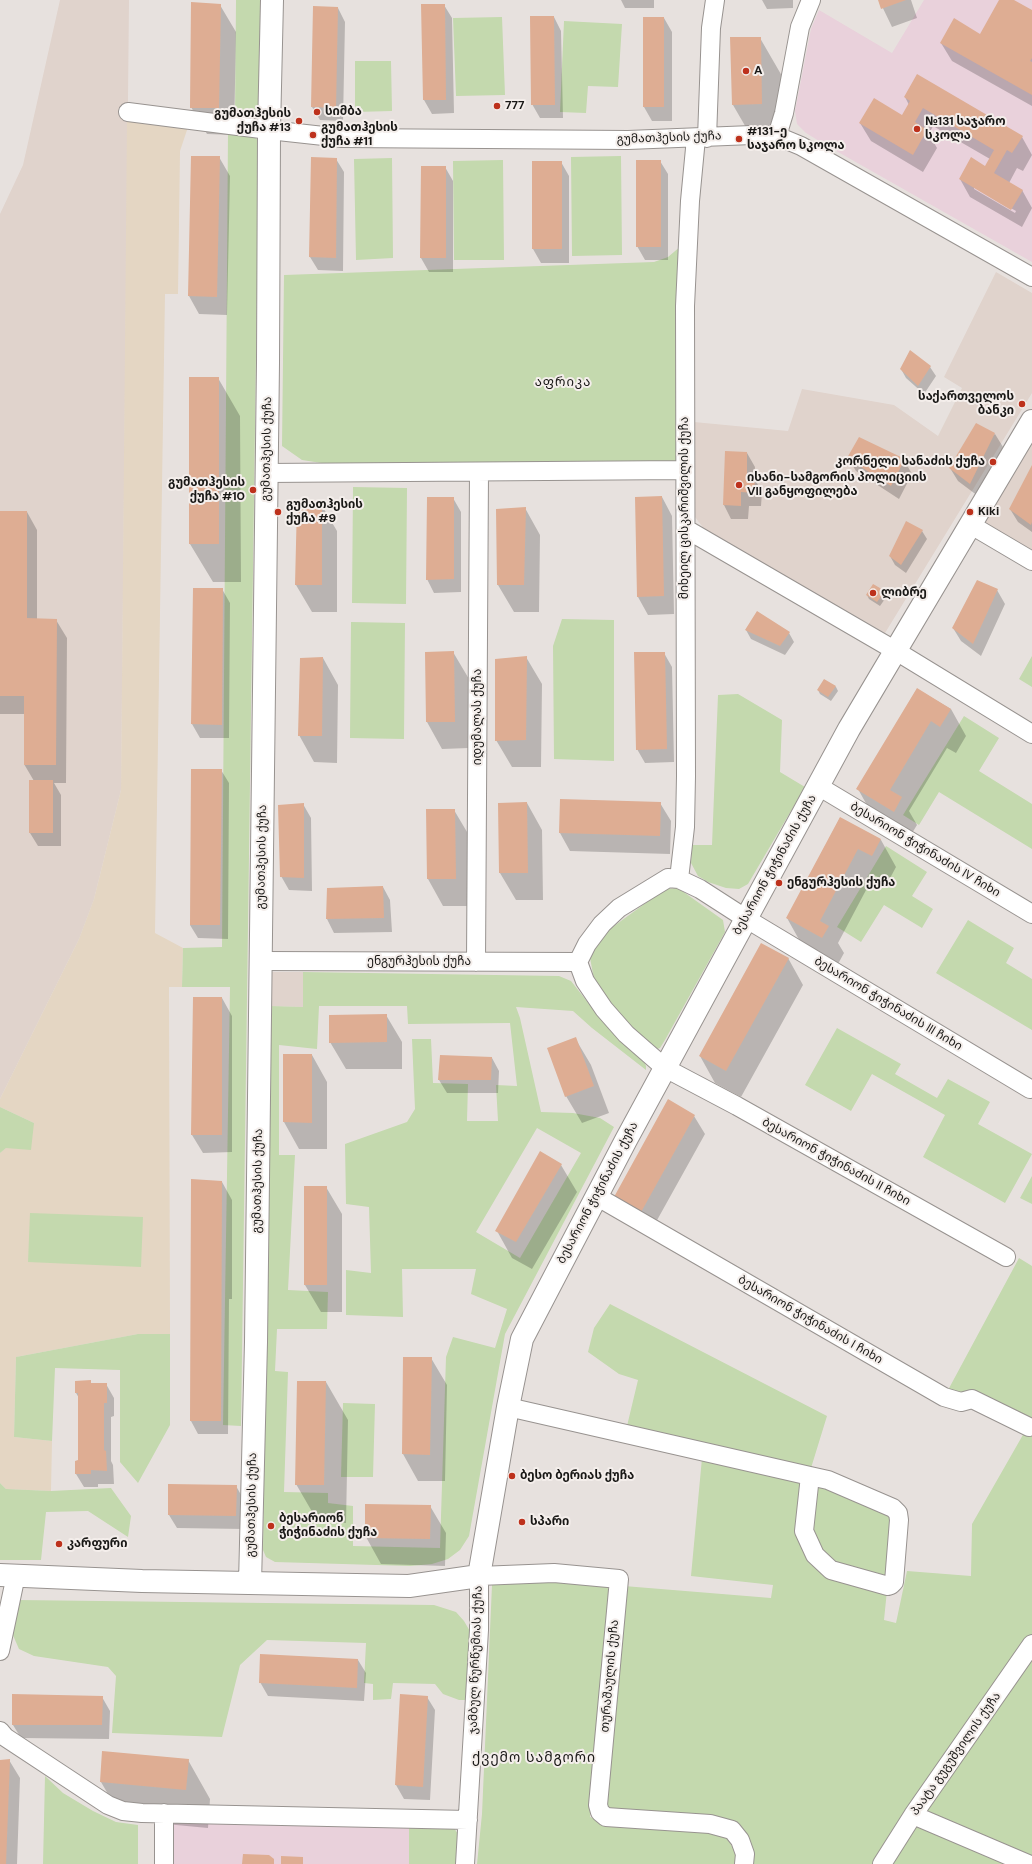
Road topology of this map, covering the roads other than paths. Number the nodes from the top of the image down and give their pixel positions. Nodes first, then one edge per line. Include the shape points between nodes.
1 (272, 0) edge
2 (715, 0) edge
3 (811, 0) edge
4 (128, 112) dead end
5 (269, 130) junction
6 (776, 136) junction
7 (702, 138) junction
8 (1032, 277) edge
9 (1032, 421) edge
10 (684, 470) junction
11 (479, 472) junction
12 (266, 473) junction
13 (971, 524) junction
14 (686, 529) junction
15 (1032, 561) edge
16 (896, 651) junction
17 (1032, 734) edge
18 (818, 786) junction
19 (679, 878) junction
20 (1032, 914) edge
21 (746, 918) junction
22 (261, 961) junction
23 (476, 962) junction
24 (578, 962) junction
25 (665, 1068) junction
26 (1030, 1089) dead end
27 (596, 1196) junction
28 (1006, 1257) dead end
29 (508, 1407) junction
30 (1029, 1427) dead end
31 (810, 1476) junction
32 (8, 1575) edge
33 (479, 1576) junction
34 (250, 1583) junction
35 (1032, 1644) edge
36 (0, 1646) edge
37 (0, 1731) edge
38 (164, 1813) junction
39 (913, 1815) junction
40 (468, 1820) junction
41 (164, 1864) edge
42 (465, 1864) edge
43 (744, 1864) edge
44 (882, 1864) edge
45 (1028, 1864) edge

1 - 5 street, გუმათჰესის ქუჩა
2 - 7 street, მიხეილ ცისკარიშვილის ქუჩა
3 - 6 street via 800,28 784,113
4 - 5 street, გუმათჰესის ქუჩა
5 - 7 street, გუმათჰესის ქუჩა via 342,138
5 - 12 street, გუმათჰესის ქუჩა
6 - 7 street, გუმათჰესის ქუჩა
6 - 8 street, გუმათჰესის ქუჩა via 808,150
7 - 10 street, მიხეილ ცისკარიშვილის ქუჩა via 687,263
9 - 13 street, ბესარიონ ჭიჭინაძის ქუჩა
10 - 11 street
10 - 14 street, მიხეილ ცისკარიშვილის ქუჩა
11 - 12 street
11 - 23 street, იდუმალას ქუჩა
12 - 22 street, გუმათჰესის ქუჩა
13 - 15 street
13 - 16 street, ბესარიონ ჭიჭინაძის ქუჩა
14 - 16 street
14 - 19 street, მიხეილ ცისკარიშვილის ქუჩა via 685,827
16 - 17 street
16 - 18 street, ბესარიონ ჭიჭინაძის ქუჩა
18 - 20 street, ბესარიონ ჭიჭინაძის IV ჩიხი
18 - 21 street, ბესარიონ ჭიჭინაძის ქუჩა
19 - 21 street
19 - 24 street via 668,878 619,908 602,924 587,944
21 - 25 street, ბესარიონ ჭიჭინაძის ქუჩა
21 - 26 street, ბესარიონ ჭიჭინაძის III ჩიხი
22 - 23 street, ენგურჰესის ქუჩა
22 - 34 street, გუმათჰესის ქუჩა
23 - 24 street, ენგურჰესის ქუჩა
24 - 25 street via 585,981 604,1009 626,1034
25 - 27 street, ბესარიონ ჭიჭინაძის ქუჩა
25 - 28 street, ბესარიონ ჭიჭინაძის II ჩიხი via 738,1106
27 - 29 street, ბესარიონ ჭიჭინაძის ქუჩა via 522,1339
27 - 30 street, ბესარიონ ჭიჭინაძის I ჩიხი via 944,1397 961,1402 972,1399
29 - 31 street
29 - 33 street, ბესარიონ ჭიჭინაძის ქუჩა
31 - 31 street via 828,1480 893,1508 898,1513 894,1582 888,1586 831,1570 814,1555 804,1531
32 - 34 street
32 - 36 street
33 - 34 street via 409,1586
33 - 40 street, ჯამბულ წურწუმიას ქუჩა via 479,1630
33 - 43 street, თურაშაულის ქუჩა via 554,1573 619,1579 598,1805 600,1812 606,1817 710,1824 732,1830 740,1840 745,1854
35 - 39 street, პაატა გუგუშვილის ქუჩა
37 - 38 street via 108,1805 123,1811
38 - 40 street
38 - 41 street
39 - 44 street, პაატა გუგუშვილის ქუჩა
39 - 45 street
40 - 42 street, ჯამბულ წურწუმიას ქუჩა

